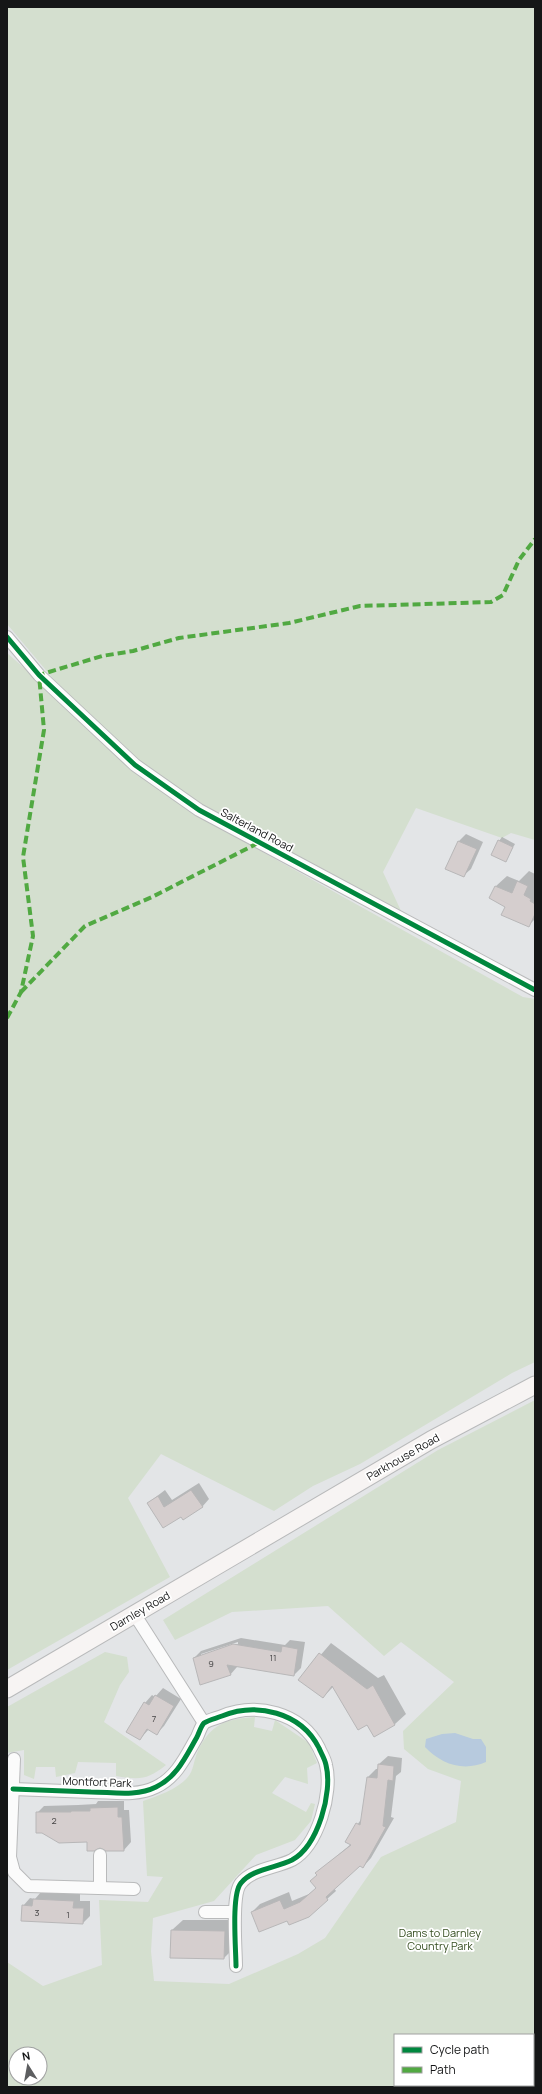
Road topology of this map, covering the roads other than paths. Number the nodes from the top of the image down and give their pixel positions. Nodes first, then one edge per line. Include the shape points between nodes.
1 (7, 637) edge
2 (535, 990) edge
3 (535, 1385) edge
4 (274, 1533) joint
5 (135, 1614) junction
6 (7, 1689) edge
7 (204, 1724) junction
8 (14, 1759) dead end
9 (13, 1789) junction
10 (100, 1855) dead end
11 (100, 1888) junction
12 (134, 1889) dead end
13 (205, 1912) dead end
14 (235, 1912) junction
15 (236, 1966) dead end

1 - 2 street, Salterland Road via 39,675 135,764 199,810
3 - 4 main road, Parkhouse Road via 431,1440
4 - 5 main road, Darnley Road
5 - 6 main road, Darnley Road
5 - 7 street
7 - 9 street, Montfort Park via 178,1770 157,1787 136,1793
7 - 14 street via 234,1711 252,1709 273,1712 307,1730 326,1764 324,1806 318,1831 293,1860 250,1875 241,1883 237,1890
8 - 9 street
9 - 11 street via 10,1857 14,1872 28,1886
10 - 11 street
11 - 12 street
13 - 14 street
14 - 15 street

